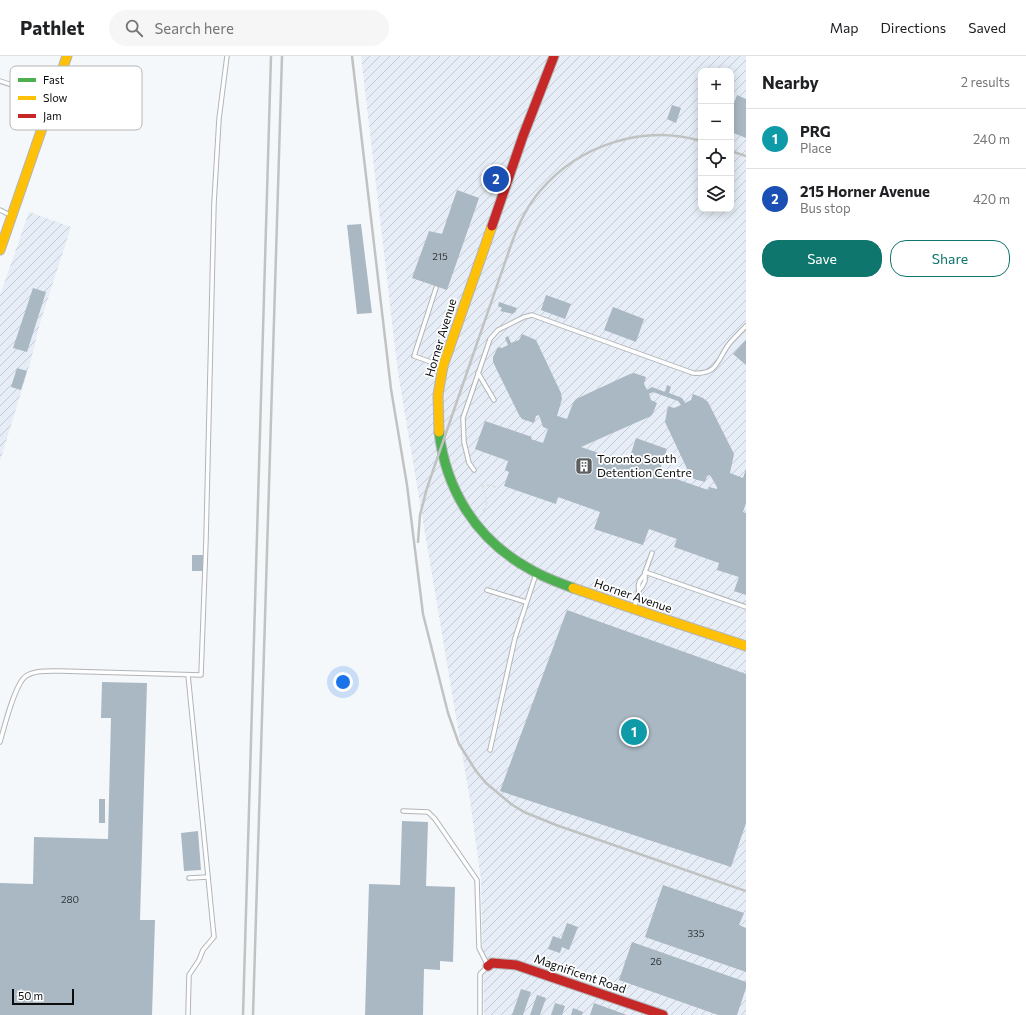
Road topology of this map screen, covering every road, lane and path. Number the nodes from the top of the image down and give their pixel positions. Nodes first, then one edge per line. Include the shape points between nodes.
1 (67, 56) edge
2 (227, 56) edge
3 (554, 56) edge
4 (63, 66) edge
5 (0, 81) edge
6 (10, 84) edge
7 (41, 130) edge
8 (0, 210) edge
9 (12, 216) junction
10 (0, 250) edge
11 (436, 288) dead end
12 (746, 326) edge
13 (443, 366) junction
14 (478, 373) junction
15 (494, 400) dead end
16 (474, 470) dead end
17 (496, 487) dead end
18 (483, 511) dead end
19 (652, 553) dead end
20 (536, 573) junction
21 (645, 573) junction
22 (487, 590) dead end
23 (526, 602) junction
24 (746, 607) edge
25 (633, 609) junction
26 (746, 646) edge
27 (188, 675) junction
28 (0, 742) edge
29 (490, 750) dead end
30 (403, 811) dead end
31 (208, 877) junction
32 (189, 878) dead end
33 (488, 966) junction
34 (188, 1015) edge
35 (480, 1015) edge
36 (663, 1015) edge

1 - 4 main road
2 - 27 lane via 218,119 214,203 201,675
3 - 13 main road, Horner Avenue via 523,136
5 - 6 lane
7 - 9 main road
8 - 9 lane
9 - 10 main road
11 - 13 lane via 414,356
12 - 14 lane via 729,344 715,366 702,374 693,373 532,315 498,330 490,339
13 - 20 main road, Horner Avenue via 438,388 437,427 449,480 467,513 494,544
14 - 15 lane
14 - 16 lane via 464,418 464,442 469,463
17 - 18 path via 483,486 487,498
19 - 21 lane
20 - 23 lane
20 - 25 main road, Horner Avenue
21 - 24 lane
21 - 25 lane via 645,581
22 - 23 lane
23 - 29 lane via 515,638
25 - 26 main road, Horner Avenue
27 - 28 lane via 60,671 26,676 19,684
27 - 31 lane
30 - 33 lane via 428,812 476,880 479,948
31 - 32 lane
31 - 34 lane via 214,937 203,950 189,975
33 - 35 lane via 480,974
33 - 36 main road, Magnificent Road via 492,963 516,964

